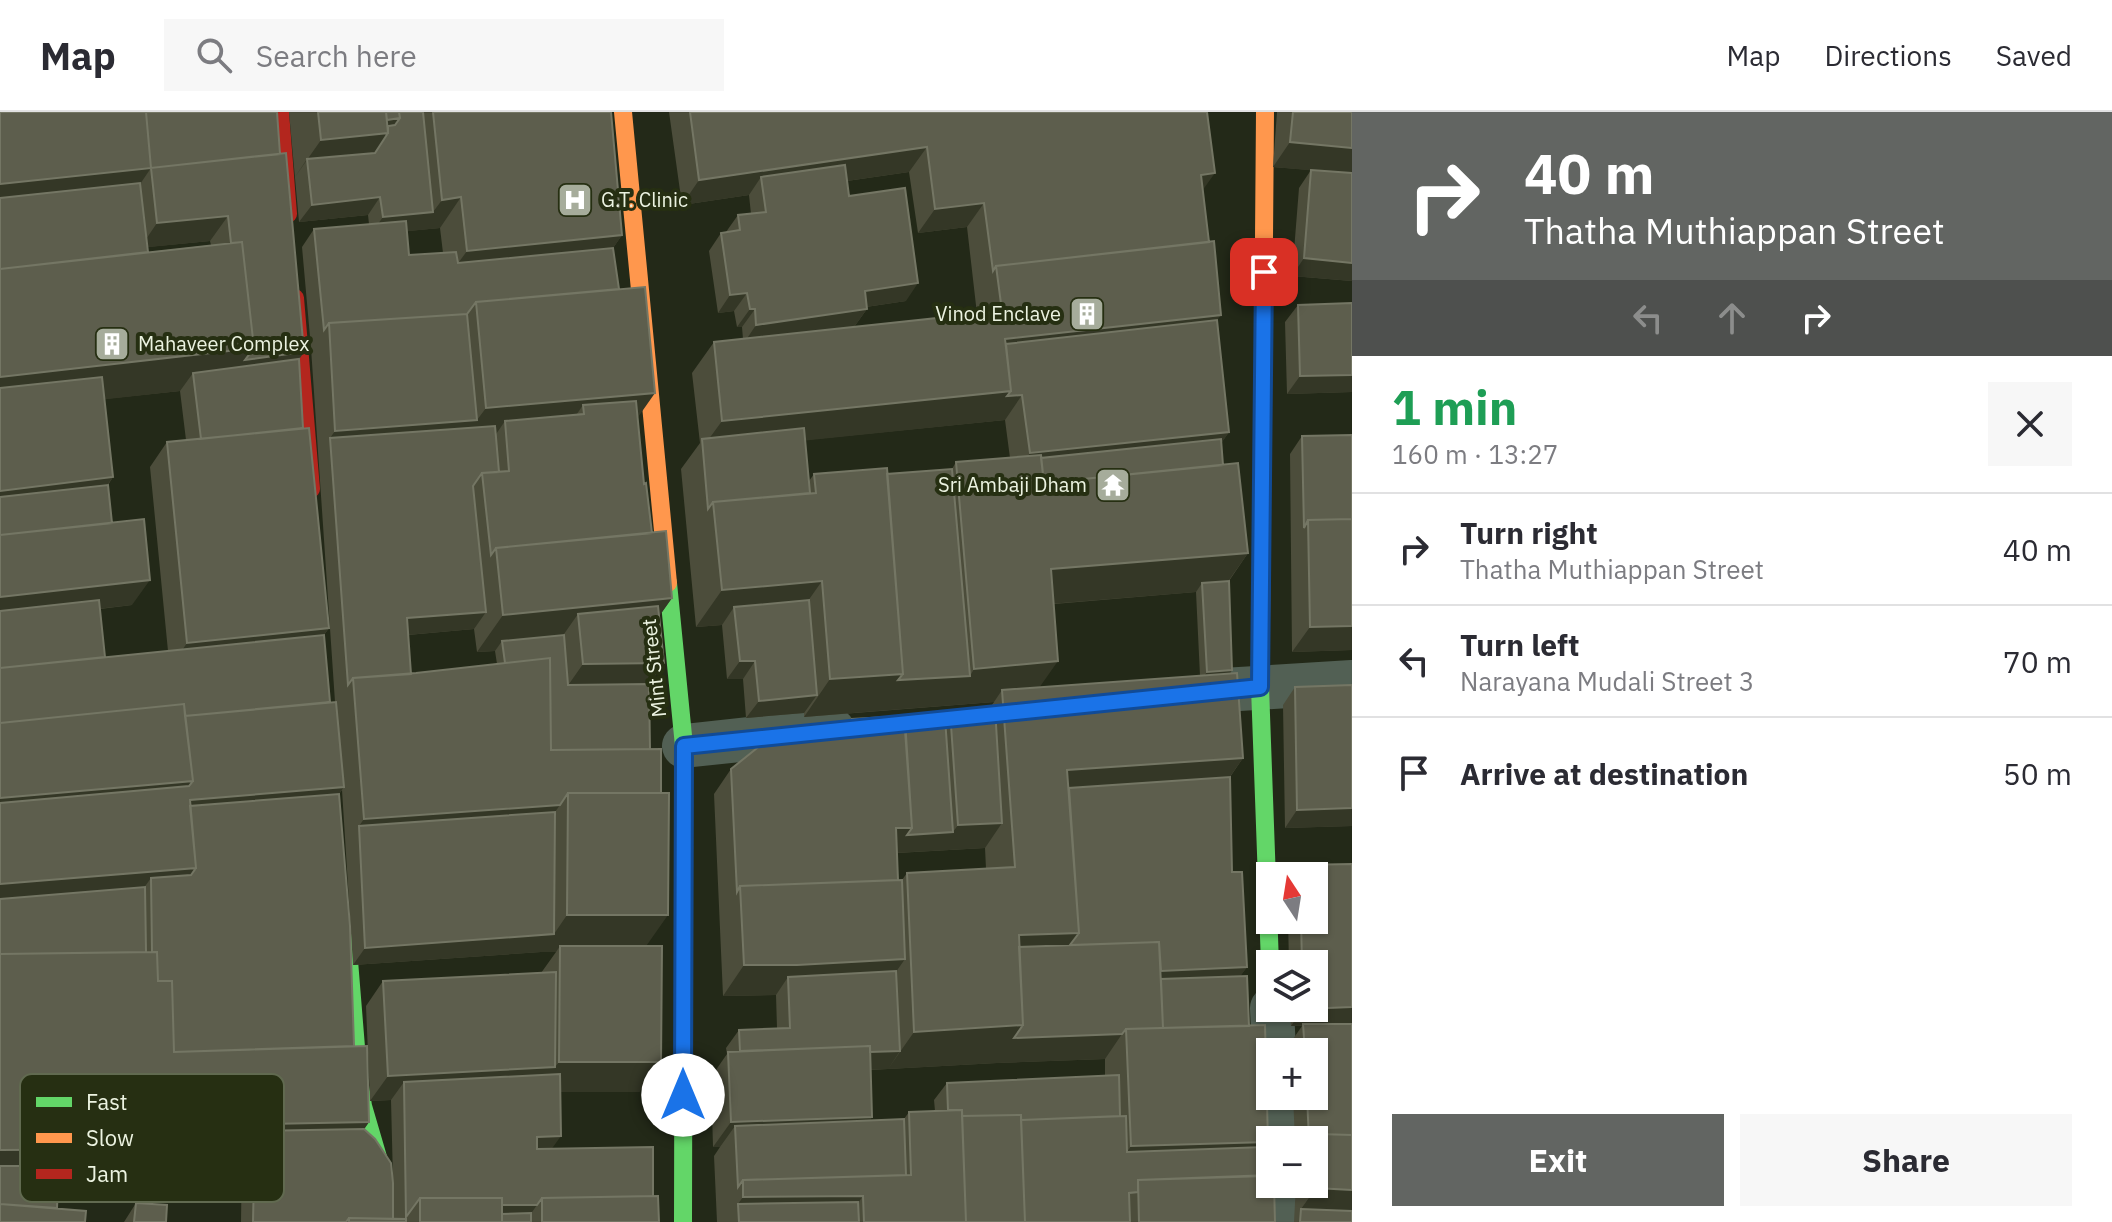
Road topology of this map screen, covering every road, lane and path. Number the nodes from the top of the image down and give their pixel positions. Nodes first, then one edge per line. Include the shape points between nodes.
1 (280, 112) edge
2 (623, 112) edge
3 (1265, 112) edge
4 (290, 238) edge
5 (294, 285) edge
6 (312, 506) edge
7 (1352, 682) edge
8 (1260, 687) junction
9 (1182, 695) edge
10 (871, 727) edge
11 (684, 746) junction
12 (346, 915) edge
13 (1269, 950) edge
14 (1279, 1198) edge
15 (383, 1222) edge
16 (683, 1222) edge
17 (1280, 1222) edge

1 - 4 street
2 - 11 street, Mint Street
3 - 8 street
5 - 6 street
7 - 8 street
8 - 9 street
8 - 13 street
10 - 11 street
11 - 16 street, Mint Street
12 - 15 street via 358,1072 382,1171
14 - 17 street

